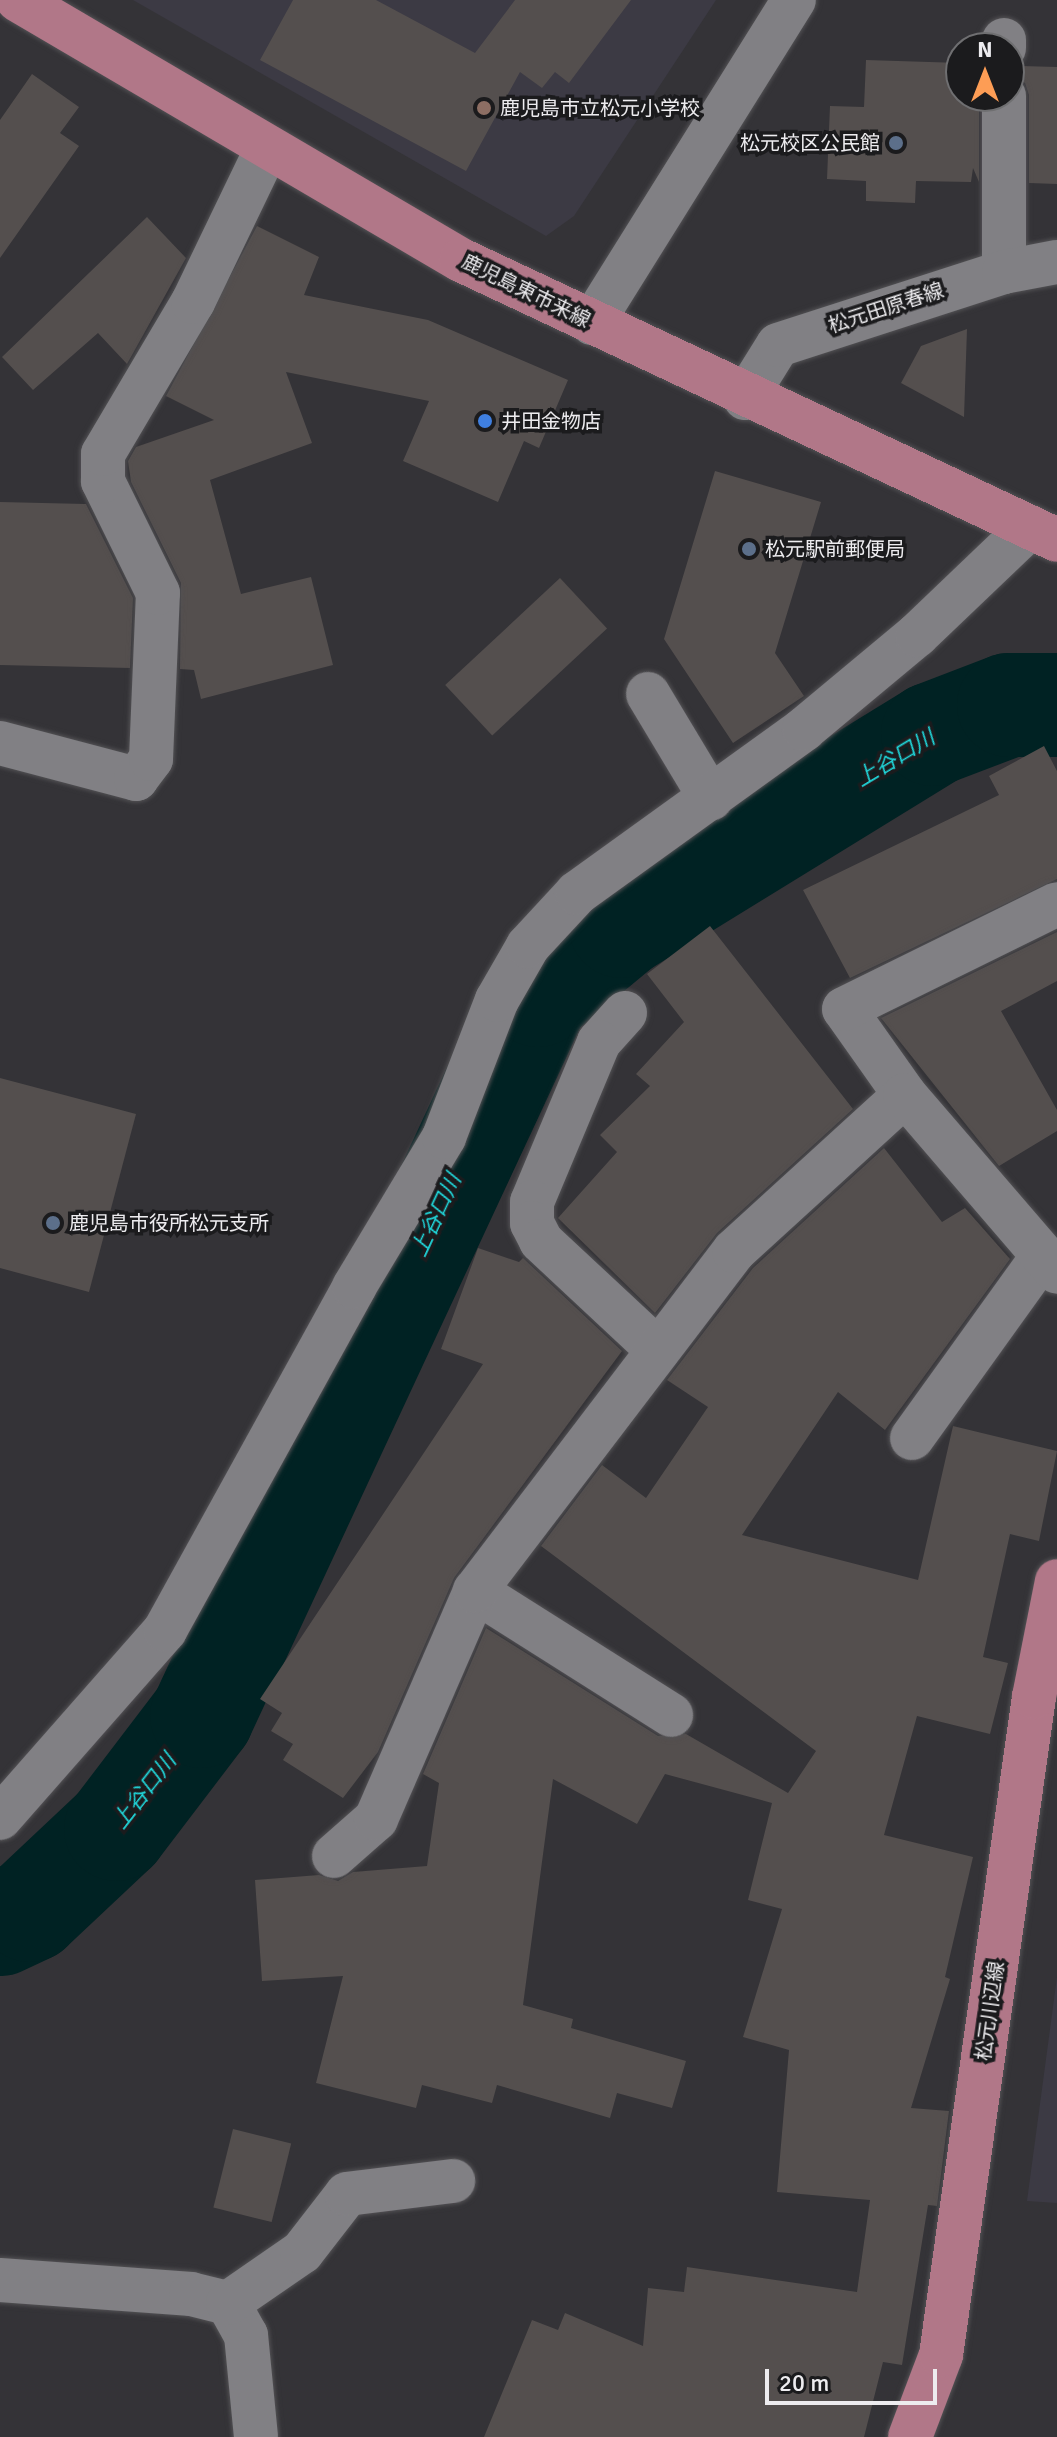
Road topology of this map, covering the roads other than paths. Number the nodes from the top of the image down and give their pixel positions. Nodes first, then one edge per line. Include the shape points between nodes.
1 (18, 0) edge
2 (794, 0) edge
3 (1004, 112) edge
4 (267, 148) junction
5 (1057, 262) edge
6 (1004, 272) junction
7 (592, 323) junction
8 (745, 398) junction
9 (1043, 534) edge
10 (648, 694) dead end
11 (0, 743) edge
12 (711, 799) junction
13 (1057, 904) edge
14 (625, 1013) dead end
15 (905, 1095) junction
16 (1050, 1264) edge
17 (658, 1350) junction
18 (912, 1438) dead end
19 (1057, 1581) edge
20 (475, 1591) junction
21 (671, 1715) dead end
22 (0, 1818) edge
23 (334, 1856) dead end
24 (453, 2181) dead end
25 (0, 2280) edge
26 (228, 2303) junction
27 (256, 2437) edge
28 (910, 2437) edge

1 - 4 main road, 鹿児島東市来線
2 - 7 street
3 - 6 street
4 - 7 main road, 鹿児島東市来線 via 461,260
4 - 11 street via 193,302 103,454 103,481 158,593 151,759 136,779
5 - 6 street, 松元田原春線
6 - 8 street, 松元田原春線 via 778,345
7 - 8 main road, 鹿児島東市来線
8 - 9 main road, 鹿児島東市来線
9 - 12 street
10 - 12 street
12 - 22 street via 577,893 528,946 497,1000 444,1137 354,1287 165,1630
13 - 15 street via 844,1009
14 - 17 street via 599,1042 532,1202 532,1223 541,1241
15 - 16 street
15 - 17 street via 734,1251
16 - 18 street
17 - 20 street
19 - 28 main road, 松元川辺線 via 1034,1697 948,2315 941,2355
20 - 21 street
20 - 23 street via 376,1819
24 - 26 street via 347,2194 302,2252
25 - 26 street via 191,2294
26 - 27 street via 246,2335

